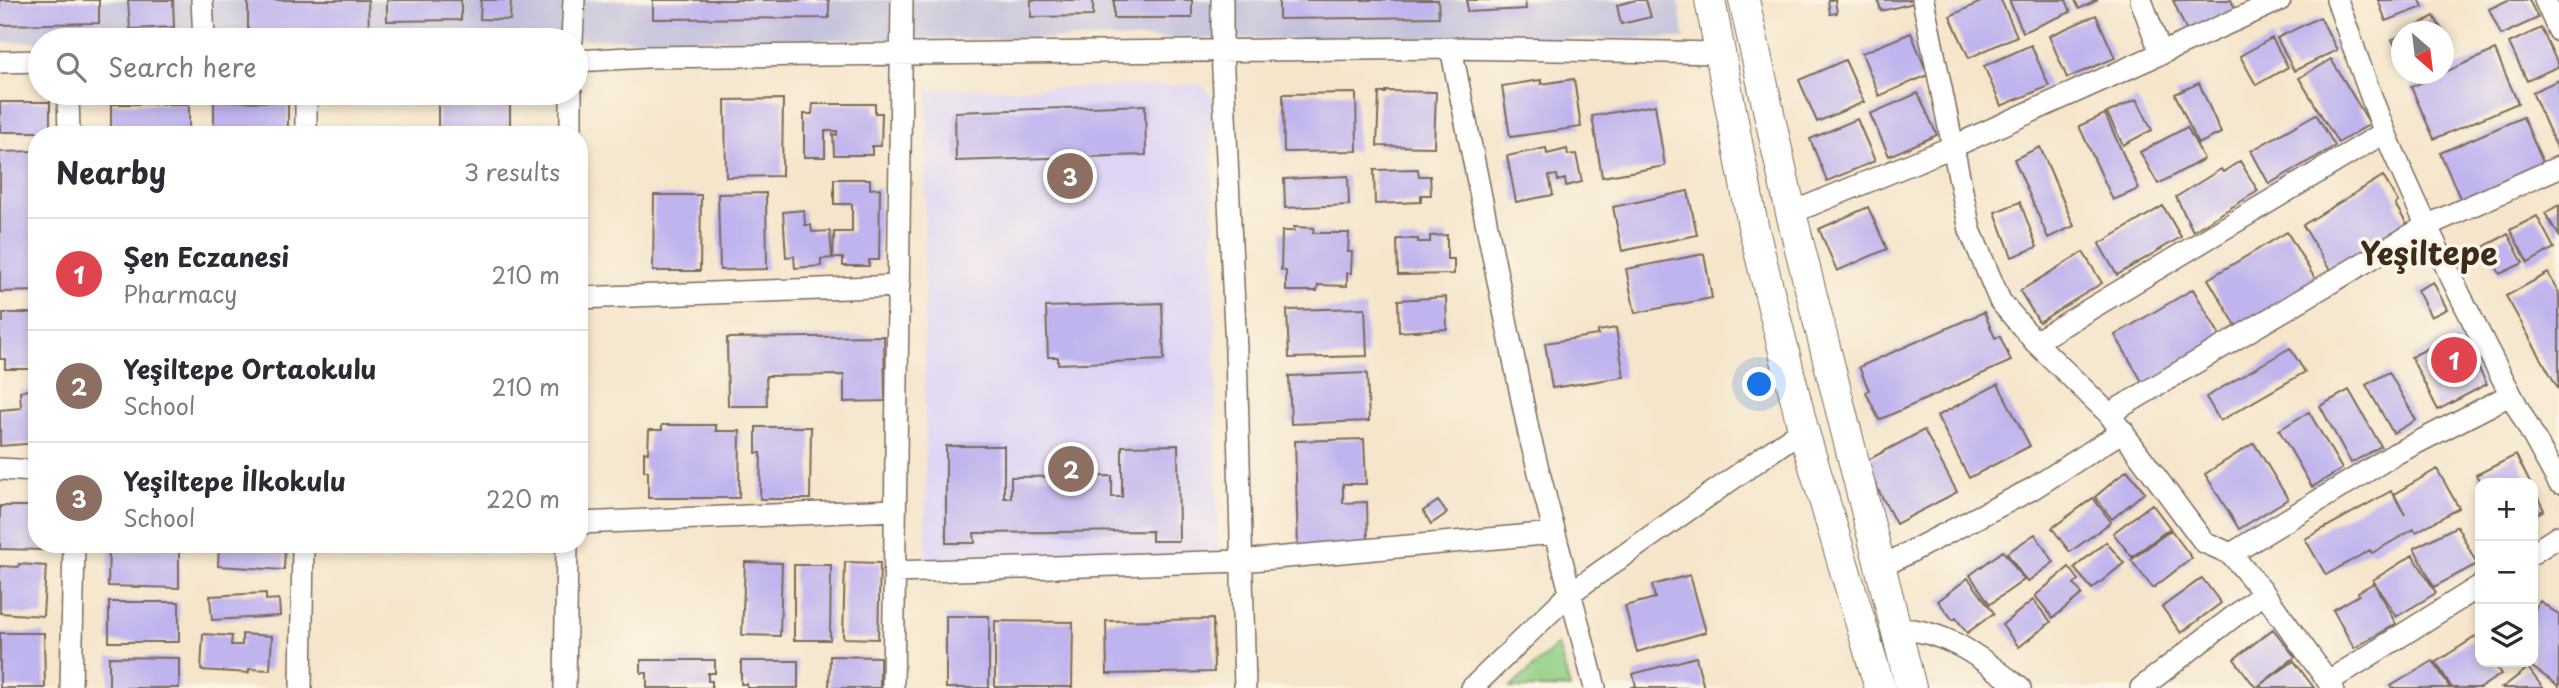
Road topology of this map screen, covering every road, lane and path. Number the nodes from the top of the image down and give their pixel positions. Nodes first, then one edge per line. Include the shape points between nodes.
1 (202, 0) edge
2 (573, 0) edge
3 (902, 0) edge
4 (1222, 0) edge
5 (1710, 0) edge
6 (1923, 0) edge
7 (2141, 0) edge
8 (2280, 0) edge
9 (2337, 0) edge
10 (2545, 0) edge
11 (1746, 1) edge
12 (203, 28) edge
13 (572, 28) edge
14 (2559, 30) edge
15 (1451, 48) junction
16 (1222, 50) junction
17 (1720, 53) junction
18 (902, 54) junction
19 (2161, 54) junction
20 (588, 60) edge
21 (28, 61) edge
22 (0, 62) edge
23 (68, 105) edge
24 (306, 105) edge
25 (571, 105) edge
26 (69, 126) edge
27 (306, 126) edge
28 (570, 126) edge
29 (2385, 132) junction
30 (1952, 147) junction
31 (2559, 167) edge
32 (1791, 213) junction
33 (2427, 226) junction
34 (899, 286) junction
35 (588, 298) edge
36 (2035, 342) junction
37 (2510, 395) junction
38 (2109, 414) junction
39 (1803, 429) junction
40 (2123, 431) junction
41 (0, 469) edge
42 (28, 471) edge
43 (2559, 483) edge
44 (895, 510) junction
45 (588, 523) edge
46 (1554, 533) junction
47 (2559, 536) edge
48 (2538, 550) edge
49 (74, 553) edge
50 (303, 553) edge
51 (567, 553) edge
52 (2231, 554) junction
53 (1241, 561) junction
54 (1879, 568) junction
55 (894, 572) junction
56 (2475, 589) edge
57 (2264, 593) junction
58 (1569, 594) junction
59 (1896, 628) junction
60 (2331, 685) edge
61 (71, 688) edge
62 (301, 688) edge
63 (565, 688) edge
64 (893, 688) edge
65 (1245, 688) edge
66 (1472, 688) edge
67 (1595, 688) edge
68 (1880, 688) edge
69 (1911, 688) edge
70 (2020, 688) edge
71 (2141, 688) edge

1 - 12 street
2 - 13 street
3 - 18 street
4 - 16 street
5 - 17 main road
6 - 30 street
7 - 19 street
8 - 19 street
9 - 29 street
10 - 14 street
11 - 32 main road
15 - 16 street
15 - 17 street
15 - 46 street
16 - 18 street
16 - 53 street
17 - 39 main road via 1753,226
18 - 20 street
18 - 34 street
19 - 30 street
21 - 22 street
23 - 26 street
24 - 27 street
25 - 28 street
29 - 33 street
29 - 36 street
30 - 32 street
30 - 36 street via 1970,230 2000,301
31 - 33 street
32 - 54 main road
33 - 37 street
33 - 38 street
34 - 35 street
34 - 44 street
36 - 38 street
37 - 43 street
37 - 52 street via 2395,454
38 - 40 street
39 - 58 street
39 - 68 main road
40 - 52 street via 2204,542
40 - 54 street via 2032,489
41 - 42 street
44 - 45 street
44 - 55 street
46 - 53 street
46 - 58 street
47 - 48 street
49 - 61 street
50 - 62 street
51 - 63 street
52 - 57 street
53 - 55 street
53 - 65 street
54 - 59 main road
55 - 64 street
56 - 60 street
57 - 60 street
57 - 71 street
58 - 66 street
58 - 67 street
59 - 69 main road
59 - 70 street via 1920,629 1974,652

